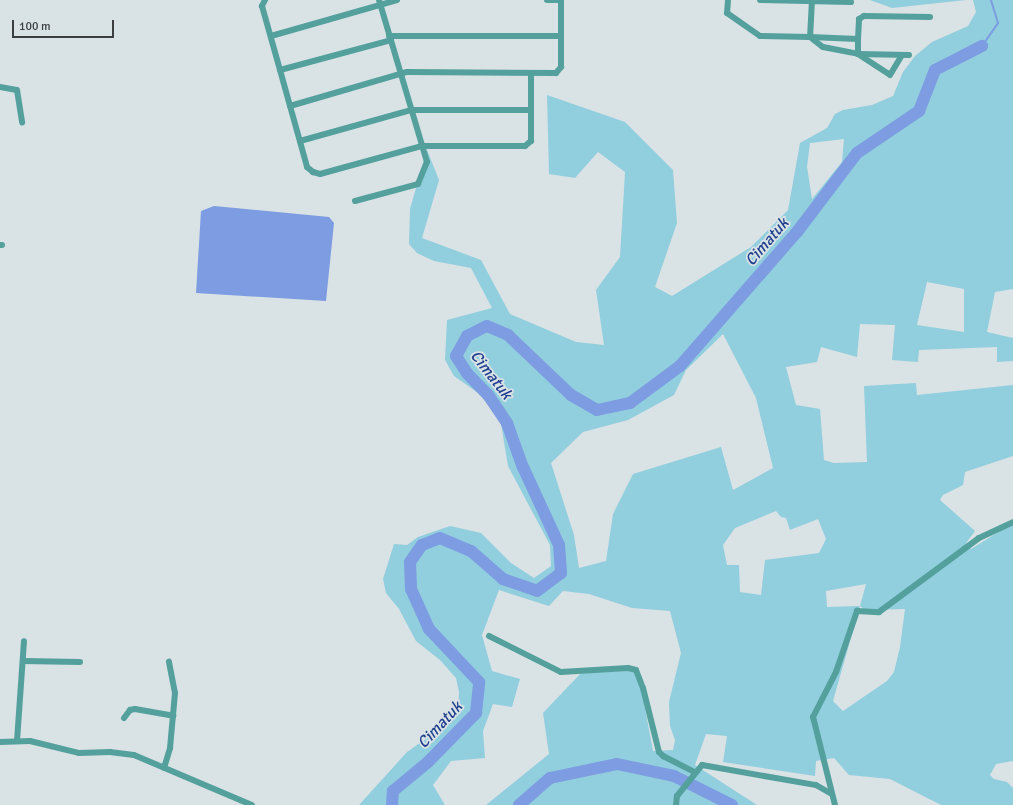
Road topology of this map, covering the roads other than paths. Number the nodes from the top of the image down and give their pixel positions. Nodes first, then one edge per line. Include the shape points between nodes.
1 (265, 0) edge
2 (397, 0) edge
3 (547, 0) edge
4 (561, 0) edge
5 (728, 0) edge
6 (760, 0) edge
7 (812, 1) edge
8 (380, 2) edge
9 (851, 2) dead end
10 (930, 18) dead end
11 (271, 36) junction
12 (561, 36) junction
13 (810, 37) junction
14 (390, 38) junction
15 (858, 38) junction
16 (858, 54) junction
17 (909, 54) dead end
18 (902, 55) junction
19 (280, 70) junction
20 (531, 73) junction
21 (401, 74) junction
22 (0, 87) edge
23 (290, 106) junction
24 (411, 110) junction
25 (531, 110) junction
26 (22, 123) dead end
27 (300, 141) junction
28 (422, 146) junction
29 (355, 201) dead end
30 (1013, 522) edge
31 (489, 636) dead end
32 (24, 641) dead end
33 (23, 661) junction
34 (80, 662) dead end
35 (169, 662) dead end
36 (173, 716) junction
37 (124, 718) dead end
38 (17, 741) junction
39 (0, 742) edge
40 (164, 768) junction
41 (693, 774) junction
42 (831, 794) junction
43 (252, 805) edge
44 (676, 805) edge
45 (835, 805) edge

1 - 11 street via 262,6
2 - 8 street
3 - 4 street
4 - 12 street
5 - 13 street via 727,13 760,36
6 - 7 street
7 - 9 street
7 - 13 street
8 - 11 street
8 - 14 street
10 - 15 street via 864,16 859,20
11 - 19 street
12 - 14 street
12 - 20 street via 559,71
13 - 15 street
13 - 16 street via 823,47
14 - 19 street
14 - 21 street
15 - 16 street
16 - 18 street
16 - 18 street via 890,75
17 - 18 street
19 - 23 street
20 - 21 street
20 - 25 street
21 - 23 street
21 - 24 street
22 - 26 street via 17,90
23 - 27 street
24 - 25 street
24 - 27 street
24 - 28 street
25 - 28 street via 531,141 525,146
27 - 28 street via 308,167 320,174
28 - 29 street via 427,162 418,184
30 - 42 street via 979,538 879,612 857,611 836,672 813,717
31 - 41 street via 561,672 628,668 636,670 659,752
32 - 33 street
33 - 34 street
33 - 38 street
35 - 36 street via 174,681
36 - 37 street via 135,709 130,710
36 - 40 street via 170,748
38 - 39 street
38 - 40 street via 48,744 79,753 120,752
40 - 43 street
41 - 42 street via 705,765 816,785
41 - 44 street via 677,796
42 - 45 street

